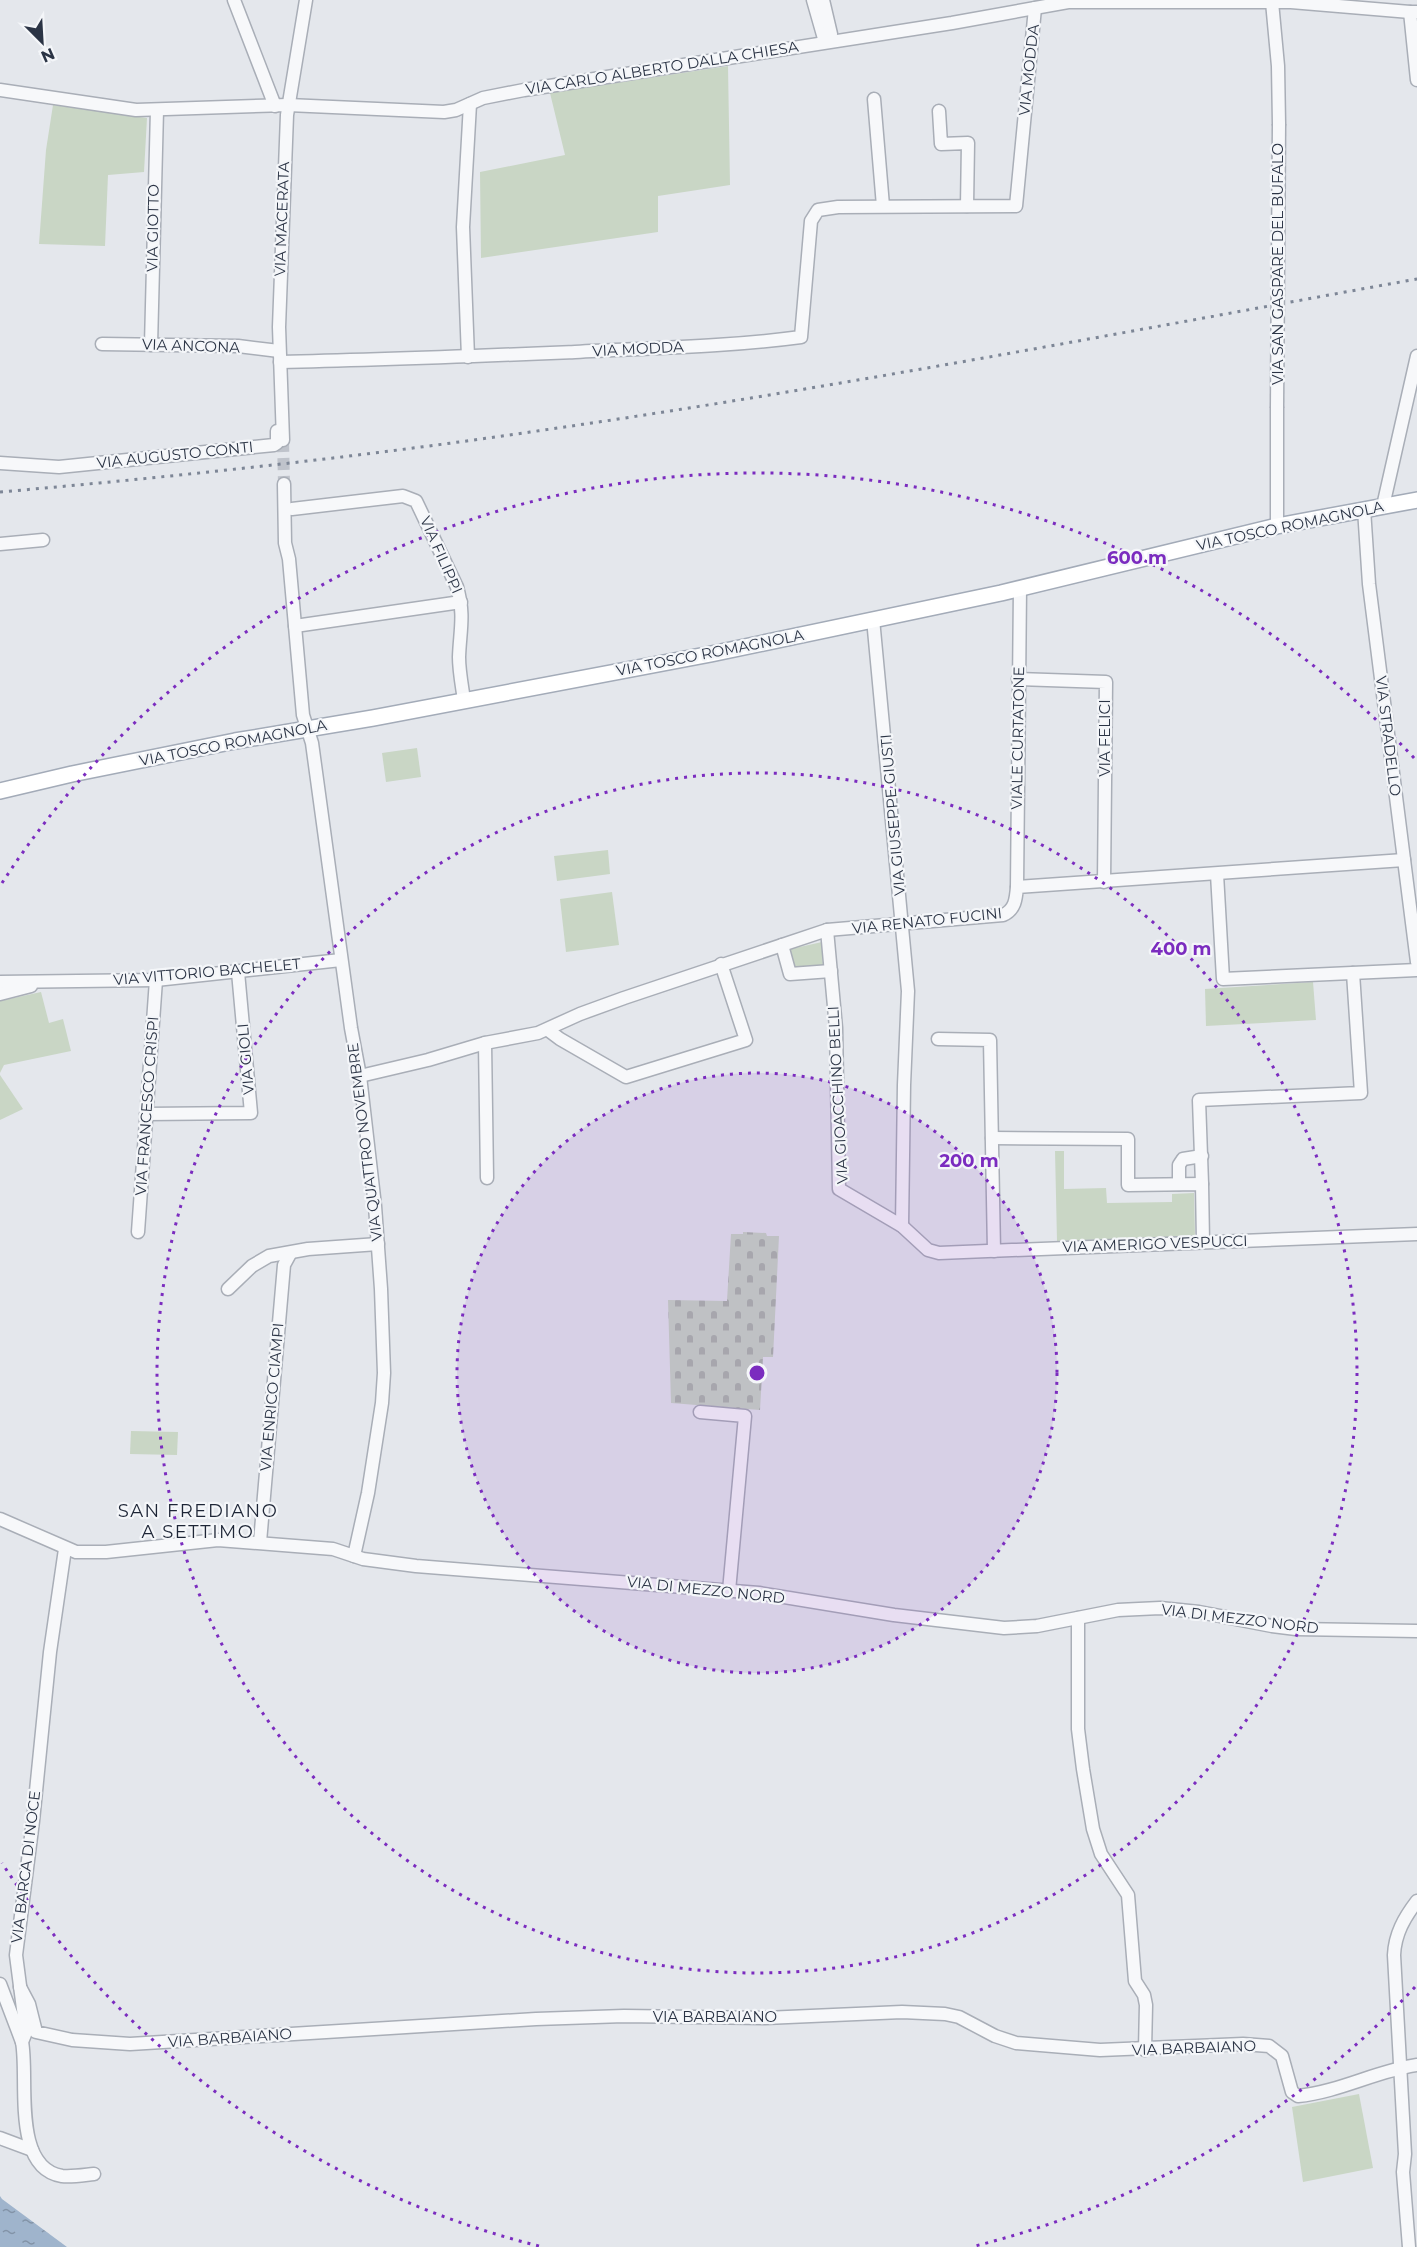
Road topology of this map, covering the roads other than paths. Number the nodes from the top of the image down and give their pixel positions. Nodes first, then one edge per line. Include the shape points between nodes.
1 (234, 0) edge
2 (306, 0) edge
3 (813, 0) edge
4 (823, 0) edge
5 (1272, 2) junction
6 (1035, 8) junction
7 (1413, 12) edge
8 (829, 42) junction
9 (1417, 80) edge
10 (0, 90) edge
11 (874, 99) dead end
12 (470, 104) junction
13 (288, 105) junction
14 (275, 106) junction
15 (157, 110) junction
16 (939, 111) dead end
17 (967, 206) junction
18 (883, 207) junction
19 (102, 344) dead end
20 (151, 345) junction
21 (1417, 356) edge
22 (468, 357) junction
23 (280, 362) junction
24 (279, 442) joint
25 (0, 463) edge
26 (284, 484) tunnel mouth
27 (1417, 500) edge
28 (1383, 506) junction
29 (292, 509) junction
30 (1364, 509) junction
31 (1277, 526) junction
32 (43, 540) dead end
33 (0, 544) edge
34 (289, 559) junction
35 (1020, 588) junction
36 (461, 602) junction
37 (873, 620) junction
38 (295, 626) junction
39 (1018, 680) junction
40 (464, 700) junction
41 (306, 729) junction
42 (0, 792) edge
43 (1404, 860) junction
44 (1217, 874) junction
45 (1104, 882) junction
46 (1017, 887) junction
47 (903, 924) junction
48 (827, 930) junction
49 (782, 945) junction
50 (342, 960) junction
51 (1417, 962) edge
52 (721, 964) junction
53 (1417, 970) edge
54 (831, 971) junction
55 (238, 972) junction
56 (1353, 973) junction
57 (156, 980) junction
58 (0, 982) edge
59 (43, 982) junction
60 (0, 994) edge
61 (548, 1030) junction
62 (938, 1040) dead end
63 (485, 1043) junction
64 (360, 1076) junction
65 (146, 1114) junction
66 (992, 1138) junction
67 (1202, 1156) junction
68 (487, 1178) dead end
69 (1179, 1184) junction
70 (1202, 1184) junction
71 (902, 1226) junction
72 (138, 1232) dead end
73 (1417, 1234) edge
74 (1203, 1242) junction
75 (378, 1244) junction
76 (994, 1251) junction
77 (290, 1254) junction
78 (228, 1288) dead end
79 (700, 1412) dead end
80 (0, 1519) edge
81 (260, 1542) junction
82 (64, 1549) junction
83 (354, 1556) junction
84 (729, 1591) junction
85 (1078, 1618) junction
86 (1417, 1631) edge
87 (1417, 1901) edge
88 (0, 1984) edge
89 (20, 1987) junction
90 (22, 2042) junction
91 (1145, 2050) junction
92 (1417, 2065) edge
93 (1401, 2067) junction
94 (0, 2138) edge
95 (32, 2150) junction
96 (94, 2174) dead end
97 (1409, 2247) edge

1 - 14 street
2 - 13 street, VIA MACERATA
3 - 8 street
4 - 8 street
5 - 6 street, VIA MODDA via 1082,1
5 - 7 street, VIA MODDA
5 - 31 street, VIA SAN GASPARE DEL BUFALO, bridge via 1279,124
6 - 8 street, VIA CARLO ALBERTO DALLA CHIESA
6 - 17 street, VIA MODDA via 1016,206
7 - 9 street
8 - 12 street, VIA CARLO ALBERTO DALLA CHIESA via 524,90
10 - 15 street, VIA CARLO ALBERTO DALLA CHIESA
11 - 18 street
12 - 13 street, VIA CARLO ALBERTO DALLA CHIESA via 444,112
12 - 22 street via 464,227
13 - 14 street, VIA CARLO ALBERTO DALLA CHIESA
13 - 23 street, VIA MACERATA
14 - 15 street, VIA CARLO ALBERTO DALLA CHIESA
15 - 20 street, VIA GIOTTO
16 - 17 street via 941,144 968,143
17 - 18 street, VIA MODDA
18 - 22 street, VIA MODDA via 838,207 814,214 801,336 765,342
19 - 20 street, VIA ANCONA
20 - 23 street, VIA ANCONA via 238,346
21 - 28 street
22 - 23 street, VIA MODDA
23 - 24 street, VIA MACERATA
24 - 25 street, VIA AUGUSTO CONTI via 59,466
26 - 34 street
27 - 28 main road, VIA TOSCO ROMAGNOLA
28 - 30 main road, VIA TOSCO ROMAGNOLA
29 - 34 street
29 - 34 street via 293,483 280,480 276,483 279,549
29 - 36 street, VIA FILIPPI via 403,496 416,501
30 - 31 main road, VIA TOSCO ROMAGNOLA
30 - 43 street, VIA STRADELLO via 1369,584
31 - 35 main road, VIA TOSCO ROMAGNOLA
32 - 33 street
34 - 38 street
35 - 37 main road, VIA TOSCO ROMAGNOLA
35 - 39 street, VIALE CURTATONE
36 - 38 street
36 - 40 street, VIA FILIPPI via 459,659
37 - 40 main road, VIA TOSCO ROMAGNOLA
37 - 47 street, VIA GIUSEPPE GIUSTI
38 - 41 street
39 - 45 street, VIA FELICI via 1106,682
39 - 46 street, VIALE CURTATONE
40 - 41 main road, VIA TOSCO ROMAGNOLA
41 - 42 main road, VIA TOSCO ROMAGNOLA
41 - 50 street, VIA QUATTRO NOVEMBRE via 314,754
43 - 44 street
43 - 51 street, VIA STRADELLO
44 - 45 street
44 - 56 street via 1223,979
45 - 46 street
46 - 47 street, VIA RENATO FUCINI via 1013,907 1006,914
47 - 48 street, VIA RENATO FUCINI
47 - 71 street, VIA GIUSEPPE GIUSTI via 908,991
48 - 49 street, VIA RENATO FUCINI
48 - 54 street, VIA GIOACCHINO BELLI
49 - 52 street, VIA RENATO FUCINI
49 - 54 street via 790,974
50 - 55 street, VIA VITTORIO BACHELET
50 - 64 street, VIA QUATTRO NOVEMBRE
52 - 61 street, VIA RENATO FUCINI via 580,1014
52 - 61 street via 746,1040 626,1077
53 - 56 street
54 - 71 street, VIA GIOACCHINO BELLI via 839,1190
55 - 57 street, VIA VITTORIO BACHELET
55 - 65 street, VIA GIOLI via 251,1113
56 - 67 street via 1361,1093 1200,1100
57 - 59 street, VIA VITTORIO BACHELET
57 - 65 street, VIA FRANCESCO CRISPI
58 - 59 street, VIA VITTORIO BACHELET
59 - 60 street
61 - 63 street, VIA RENATO FUCINI
62 - 66 street via 990,1040
63 - 64 street, VIA RENATO FUCINI
63 - 68 street
64 - 75 street, VIA QUATTRO NOVEMBRE
65 - 72 street, VIA FRANCESCO CRISPI
66 - 69 street via 1128,1139 1128,1185
66 - 76 street
67 - 69 street via 1183,1159 1179,1165
67 - 70 street
69 - 70 street
70 - 74 street
71 - 76 street, VIA AMERIGO VESPUCCI via 934,1252
73 - 74 street, VIA AMERIGO VESPUCCI
74 - 76 street, VIA AMERIGO VESPUCCI
75 - 77 street
75 - 83 street, VIA QUATTRO NOVEMBRE via 384,1337 382,1403
77 - 78 street via 264,1258
77 - 81 street, VIA ENRICO CIAMPI via 284,1265
79 - 84 street via 745,1416
80 - 82 street, VIA DI MEZZO NORD
81 - 82 street, VIA DI MEZZO NORD via 218,1540 85,1553
81 - 83 street, VIA DI MEZZO NORD via 333,1549
82 - 89 street, VIA BARCA DI NOCE via 16,1955
83 - 84 street, VIA DI MEZZO NORD via 460,1570
84 - 85 street, VIA DI MEZZO NORD via 1004,1628
85 - 86 street, VIA DI MEZZO NORD via 1118,1610 1160,1608 1296,1629
85 - 91 street via 1078,1729 1083,1769 1101,1854 1128,1895 1134,1974 1146,2004
87 - 93 street via 1395,1940
88 - 90 street
89 - 90 street, VIA BARCA DI NOCE via 26,2031
89 - 91 street, VIA BARBAIANO via 36,2032 72,2040 130,2044 536,2019 765,2018 902,2012 959,2017 1016,2043
90 - 95 street, VIA BARCA DI NOCE via 25,2129
91 - 93 street, VIA BARBAIANO via 1269,2046 1282,2056 1292,2092 1298,2096 1340,2088
92 - 93 street, VIA BARBAIANO
93 - 97 street
94 - 95 street
95 - 96 street via 43,2166 59,2175

